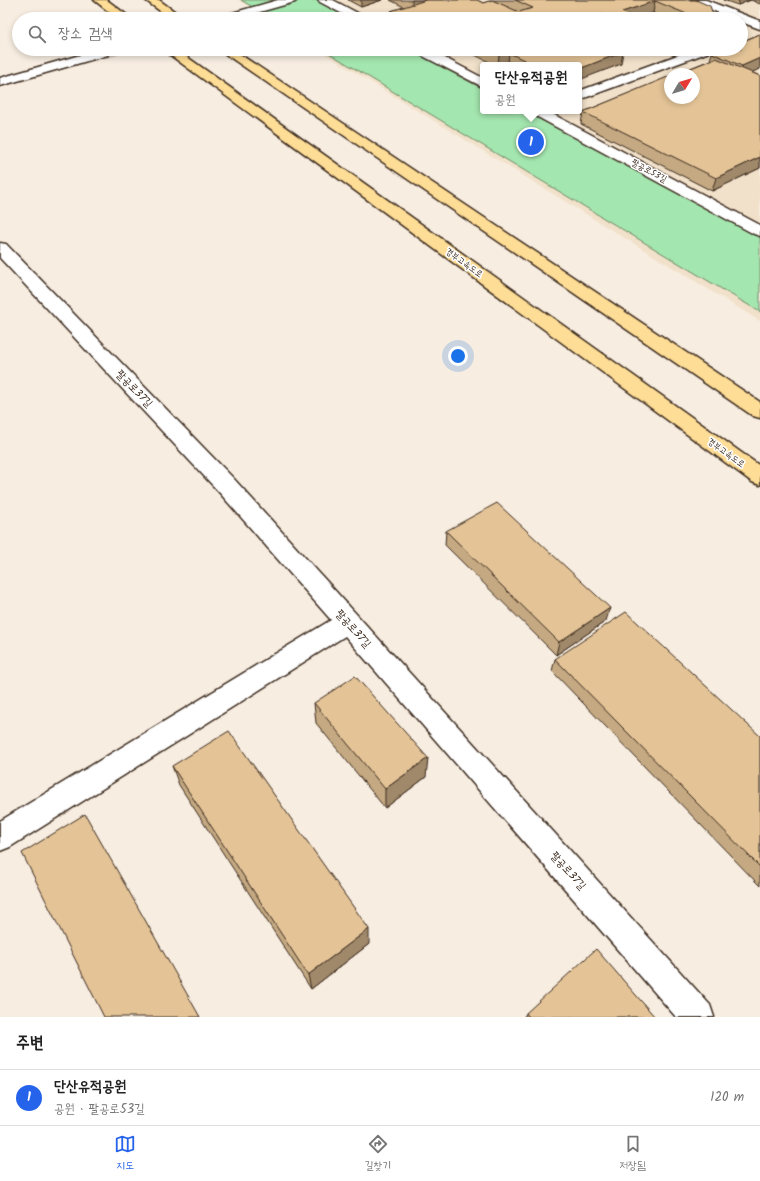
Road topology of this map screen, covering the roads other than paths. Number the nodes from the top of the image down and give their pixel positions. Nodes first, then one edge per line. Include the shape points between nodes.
1 (100, 0) edge
2 (151, 0) edge
3 (244, 0) edge
4 (291, 0) edge
5 (324, 0) edge
6 (696, 0) edge
7 (259, 9) junction
8 (116, 12) edge
9 (169, 12) edge
10 (248, 12) edge
11 (347, 12) edge
12 (727, 12) edge
13 (748, 20) edge
14 (760, 25) edge
15 (760, 28) edge
16 (748, 33) edge
17 (90, 56) edge
18 (178, 56) edge
19 (234, 56) edge
20 (431, 56) edge
21 (686, 56) edge
22 (480, 81) edge
23 (0, 82) edge
24 (582, 95) edge
25 (544, 114) edge
26 (760, 231) edge
27 (0, 248) edge
28 (760, 411) edge
29 (760, 477) edge
30 (347, 622) junction
31 (0, 837) edge
32 (698, 1017) edge

1 - 8 highway
2 - 9 highway
3 - 7 street
4 - 7 street
5 - 11 street
6 - 12 street
7 - 10 street
13 - 14 street
15 - 16 street
17 - 23 street
18 - 29 highway, 경부고속도로
19 - 28 highway
20 - 22 street
21 - 24 street
25 - 26 street, 팔공로53길
27 - 30 street, 팔공로37길 via 226,485
30 - 31 street
30 - 32 street, 팔공로37길

